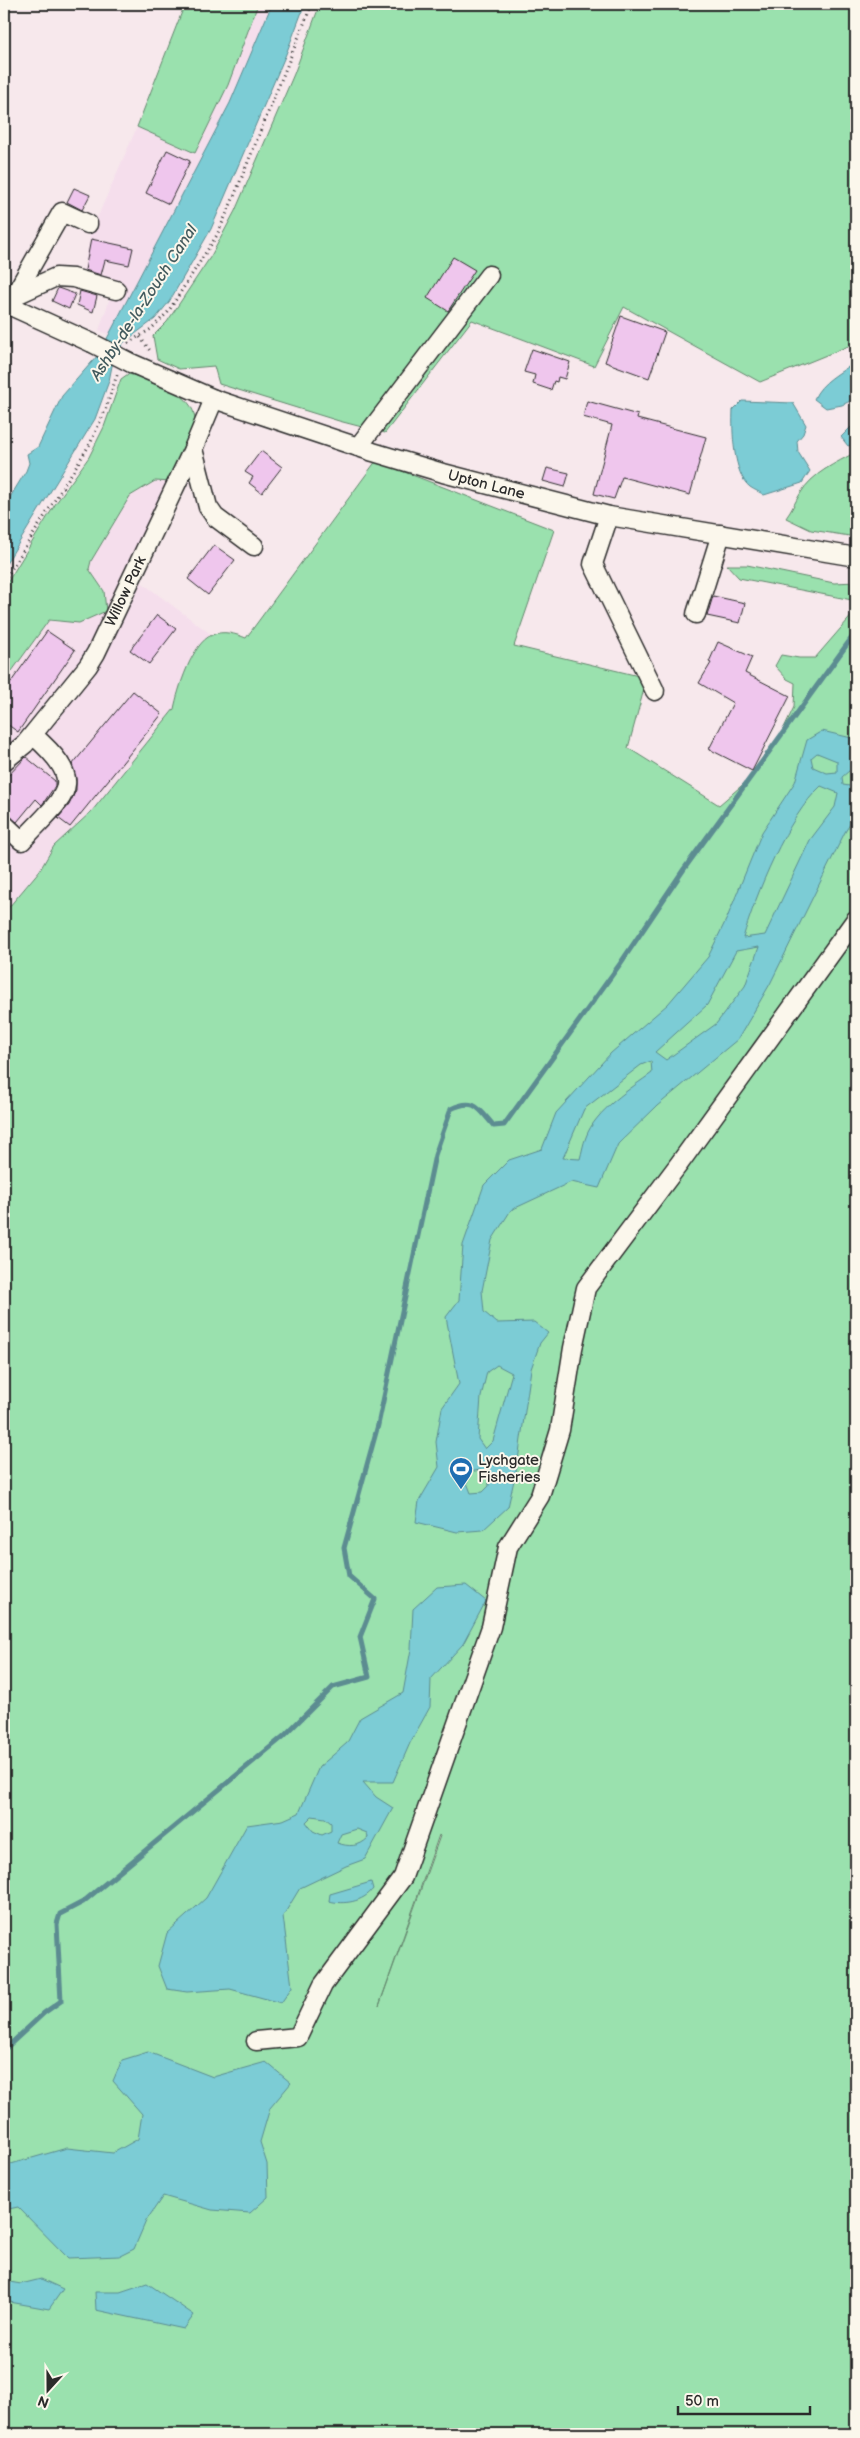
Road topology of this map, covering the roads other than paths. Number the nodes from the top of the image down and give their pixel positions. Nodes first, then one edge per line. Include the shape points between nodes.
1 (88, 224) dead end
2 (488, 275) dead end
3 (116, 290) dead end
4 (9, 301) edge
5 (214, 399) junction
6 (193, 449) junction
7 (366, 449) junction
8 (608, 516) junction
9 (721, 534) junction
10 (254, 546) dead end
11 (856, 557) edge
12 (696, 614) dead end
13 (655, 692) dead end
14 (33, 734) junction
15 (4, 761) edge
16 (4, 824) edge
17 (856, 919) edge
18 (256, 2041) dead end

1 - 4 street via 62,212
2 - 7 street
3 - 4 street via 56,276
4 - 5 street, Upton Lane, bridge via 92,343 125,367
5 - 6 street, Willow Park
5 - 7 street, Upton Lane
6 - 10 street via 208,507 215,517
6 - 14 street, Willow Park via 96,653
7 - 8 street, Upton Lane
8 - 9 street, Upton Lane
8 - 13 street via 593,564
9 - 11 street, Upton Lane
9 - 12 street
14 - 15 street, Willow Park
14 - 16 street via 59,760 64,768 66,786 60,800 22,841
17 - 18 street via 586,1288 560,1430 540,1496 508,1547 491,1627 402,1877 323,1985 298,2038

